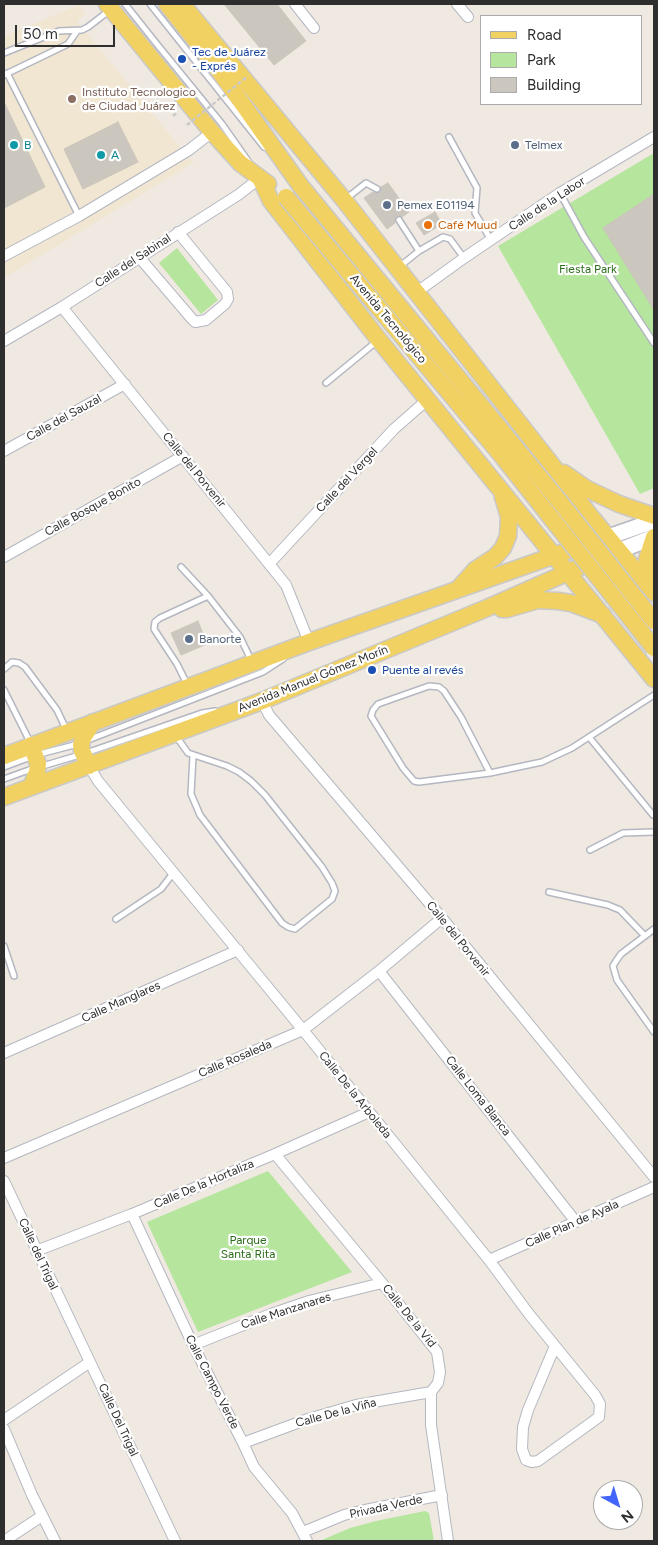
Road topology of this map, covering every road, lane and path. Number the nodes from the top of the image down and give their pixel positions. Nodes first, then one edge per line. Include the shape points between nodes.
1 (150, 4) edge
2 (167, 4) edge
3 (182, 4) edge
4 (295, 4) edge
5 (457, 4) edge
6 (117, 8) edge
7 (468, 17) dead end
8 (314, 28) dead end
9 (77, 31) junction
10 (4, 53) edge
11 (5, 74) edge
12 (248, 76) dead end
13 (177, 113) dead end
14 (173, 116) dead end
15 (187, 125) dead end
16 (212, 132) junction
17 (448, 137) dead end
18 (654, 137) edge
19 (266, 150) dead end
20 (277, 162) dead end
21 (260, 178) junction
22 (300, 186) junction
23 (377, 189) dead end
24 (560, 193) junction
25 (344, 200) junction
26 (79, 216) junction
27 (399, 220) dead end
28 (178, 232) junction
29 (492, 240) junction
30 (419, 251) junction
31 (4, 256) edge
32 (139, 257) junction
33 (464, 258) junction
34 (398, 268) junction
35 (417, 292) junction
36 (62, 307) junction
37 (378, 340) junction
38 (4, 341) edge
39 (654, 343) edge
40 (326, 383) dead end
41 (125, 384) junction
42 (427, 400) junction
43 (4, 451) edge
44 (183, 456) junction
45 (552, 465) junction
46 (502, 492) junction
47 (588, 513) junction
48 (654, 516) edge
49 (654, 521) edge
50 (608, 537) junction
51 (654, 537) edge
52 (549, 549) junction
53 (618, 551) junction
54 (4, 557) edge
55 (269, 564) junction
56 (630, 564) junction
57 (181, 567) dead end
58 (568, 572) junction
59 (457, 589) junction
60 (654, 589) edge
61 (654, 593) edge
62 (208, 596) junction
63 (587, 596) junction
64 (487, 608) junction
65 (603, 615) junction
66 (654, 621) edge
67 (308, 642) junction
68 (654, 648) edge
69 (252, 662) junction
70 (4, 669) edge
71 (654, 679) edge
72 (188, 686) junction
73 (4, 690) edge
74 (654, 695) edge
75 (262, 701) junction
76 (92, 722) junction
77 (67, 732) junction
78 (175, 734) junction
79 (588, 737) junction
80 (85, 754) junction
81 (35, 756) junction
82 (193, 756) junction
83 (5, 757) edge
84 (490, 773) junction
85 (4, 779) edge
86 (31, 787) junction
87 (4, 797) edge
88 (654, 814) edge
89 (654, 832) edge
90 (590, 850) dead end
91 (174, 872) junction
92 (549, 892) dead end
93 (442, 918) junction
94 (116, 919) dead end
95 (654, 929) edge
96 (645, 936) junction
97 (4, 946) edge
98 (238, 950) junction
99 (379, 971) junction
100 (14, 976) dead end
101 (304, 1030) junction
102 (654, 1032) edge
103 (4, 1053) edge
104 (369, 1112) junction
105 (275, 1154) junction
106 (4, 1158) edge
107 (654, 1177) edge
108 (4, 1181) edge
109 (654, 1187) edge
110 (132, 1214) junction
111 (576, 1222) junction
112 (36, 1251) junction
113 (489, 1260) junction
114 (382, 1283) junction
115 (60, 1300) joint
116 (193, 1345) junction
117 (555, 1346) junction
118 (90, 1362) junction
119 (431, 1392) junction
120 (4, 1420) edge
121 (4, 1429) edge
122 (243, 1442) junction
123 (442, 1496) junction
124 (42, 1516) junction
125 (305, 1537) edge
126 (4, 1541) edge
127 (55, 1541) edge
128 (175, 1541) edge
129 (448, 1541) edge

1 - 19 lane
2 - 22 main road, Avenida Tecnológico via 215,65
3 - 25 main road
4 - 8 street
5 - 7 street
6 - 9 lane via 88,28
6 - 16 main road, Avenida Tecnológico
6 - 21 lane via 156,43 222,124
9 - 10 lane via 60,31
9 - 11 lane via 68,44
11 - 26 lane
12 - 15 path, bridge
13 - 14 path
16 - 21 main road, Avenida Tecnológico via 240,163
16 - 26 street via 189,150
17 - 29 lane via 477,188 475,213
18 - 24 street, Calle de la Labor
20 - 22 lane
21 - 28 street, Calle del Sabinal
21 - 37 main road via 271,201
21 - 68 main road, Avenida Tecnológico, bridge via 286,197 503,457
22 - 66 main road, Avenida Tecnológico, bridge
23 - 25 lane via 366,183
24 - 29 street, Calle de la Labor
24 - 39 lane via 584,237
25 - 34 main road
26 - 31 street
27 - 30 lane
28 - 32 street, Calle del Sabinal
28 - 32 street via 227,292 225,304 206,320 195,322
29 - 33 street, Calle de la Labor
30 - 33 lane via 442,237 450,240
30 - 34 lane
32 - 36 street, Calle del Sabinal
33 - 35 street, Calle de la Labor
34 - 35 main road
35 - 45 main road
36 - 38 street, Calle del Sabinal
36 - 41 street, Calle del Porvenir
37 - 40 lane
37 - 42 main road
41 - 43 street, Calle del Sauzal
41 - 44 street, Calle del Porvenir
42 - 46 main road
42 - 55 street, Calle del Vergel via 394,429
44 - 54 street, Calle Bosque Bonito
44 - 55 street, Calle del Porvenir
45 - 47 main road
45 - 48 main road via 587,489
46 - 52 main road
46 - 59 main road via 509,517 508,536 503,548
47 - 50 main road
47 - 52 main road via 574,541
49 - 50 main road
50 - 52 main road
50 - 53 main road
51 - 53 main road
51 - 60 main road via 647,565
52 - 58 main road
52 - 59 main road
53 - 56 main road
53 - 58 main road, Avenida Manuel Gómez Morín
55 - 67 street, Calle del Porvenir via 286,586
56 - 61 main road
56 - 63 main road via 609,566 596,573
57 - 62 lane
58 - 63 main road
58 - 64 main road, Avenida Manuel Gómez Morín
59 - 67 main road
62 - 69 lane via 240,636
62 - 72 lane via 155,622 154,629
63 - 65 main road
64 - 65 main road via 507,609 538,600 558,601
64 - 75 main road, Avenida Manuel Gómez Morín
65 - 71 main road
67 - 69 main road
67 - 80 lane via 262,672
69 - 72 main road
70 - 77 lane via 12,662 25,667 57,710
72 - 76 main road
73 - 81 lane
74 - 79 lane
75 - 78 main road, Avenida Manuel Gómez Morín
75 - 80 lane via 202,713
75 - 93 street, Calle del Porvenir via 269,715
76 - 77 main road
76 - 80 main road via 83,738
77 - 81 main road
78 - 80 main road, Avenida Manuel Gómez Morín
78 - 82 lane via 184,749
79 - 84 lane via 542,762
79 - 88 lane
80 - 81 lane
80 - 81 lane
80 - 86 main road, Avenida Manuel Gómez Morín
80 - 91 street, Calle De la Arboleda via 98,781
81 - 83 main road
81 - 85 lane via 29,770
81 - 86 main road
82 - 82 lane via 227,766 250,780 332,883 335,891 332,898 294,929 282,923 200,815 190,794
84 - 84 lane via 414,780 403,768 372,716 373,710 378,704 430,686 439,687 461,718
86 - 87 main road, Avenida Manuel Gómez Morín
89 - 90 lane via 623,833
91 - 94 lane via 161,889
91 - 98 street, Calle De la Arboleda
92 - 96 lane via 620,910
93 - 99 street, Calle Rosaleda
93 - 107 street, Calle del Porvenir
95 - 96 lane
96 - 102 lane via 622,954 613,966 617,980
97 - 100 lane
98 - 101 street, Calle De la Arboleda
98 - 103 street, Calle Manglares
99 - 101 street, Calle Rosaleda
99 - 111 street, Calle Loma Blanca
101 - 104 street, Calle De la Arboleda
101 - 106 street, Calle Rosaleda
104 - 105 street, Calle De la Hortaliza
104 - 113 street, Calle De la Arboleda
105 - 110 street, Calle De la Hortaliza
105 - 114 street, Calle De la Vid
108 - 112 street, Calle del Trigal
109 - 111 street, Calle Plan de Ayala
110 - 112 street, Calle De la Hortaliza
110 - 116 street, Calle Campo Verde
111 - 113 street, Calle Plan de Ayala
112 - 115 street, Calle del Trigal
113 - 117 street, Calle De la Arboleda
114 - 116 street, Calle Manzanares via 294,1306
114 - 119 street, Calle De la Vid via 437,1352 440,1372 438,1383
115 - 118 street, Calle Del Trigal
116 - 122 street, Calle Campo Verde
117 - 117 street, Calle De la Arboleda via 595,1395 600,1404 599,1417 538,1461 532,1462 526,1460 522,1449 523,1427
118 - 120 street
118 - 128 street, Calle Del Trigal
119 - 122 street, Calle De la Viña via 356,1405
119 - 123 street, Calle De la Vid via 430,1425
121 - 124 street
122 - 125 street, Calle Campo Verde via 254,1467 292,1513
123 - 125 street, Privada Verde via 344,1515
123 - 129 street, Calle De la Vid
124 - 126 street
124 - 127 street

